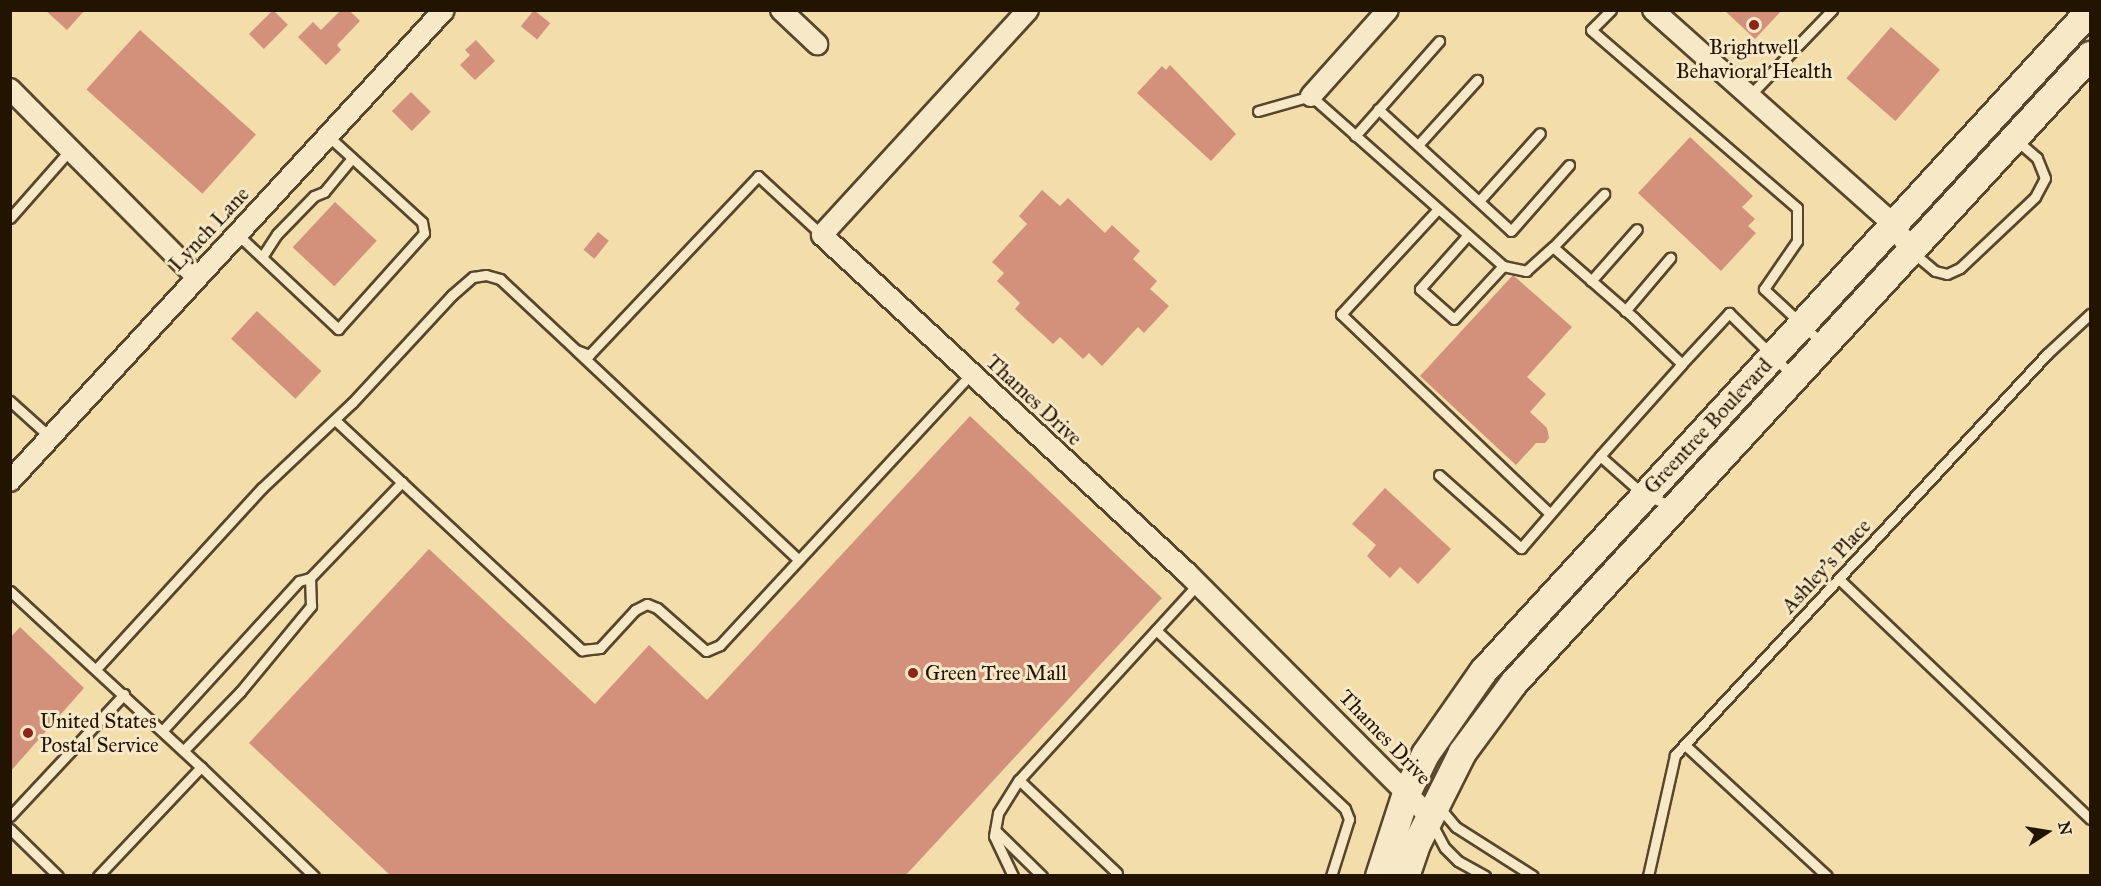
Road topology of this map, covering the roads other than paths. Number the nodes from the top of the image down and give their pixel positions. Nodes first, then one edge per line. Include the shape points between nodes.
1 (444, 10) edge
2 (781, 10) edge
3 (1028, 10) edge
4 (1388, 10) edge
5 (1611, 10) edge
6 (1653, 10) edge
7 (1832, 10) edge
8 (2090, 10) edge
9 (1439, 41) dead end
10 (817, 44) dead end
11 (2076, 53) edge
12 (1476, 80) dead end
13 (10, 89) edge
14 (1311, 96) junction
15 (1749, 96) junction
16 (1378, 109) junction
17 (1258, 111) dead end
18 (1994, 116) junction
19 (1540, 133) dead end
20 (328, 136) junction
21 (1355, 136) junction
22 (2014, 138) junction
23 (1418, 145) junction
24 (70, 150) junction
25 (352, 158) junction
26 (1569, 165) dead end
27 (1604, 194) dead end
28 (1479, 201) junction
29 (1438, 209) junction
30 (10, 218) edge
31 (1893, 224) junction
32 (1637, 229) dead end
33 (237, 234) junction
34 (822, 235) junction
35 (1467, 236) junction
36 (1553, 247) junction
37 (1911, 251) junction
38 (262, 257) junction
39 (1670, 258) dead end
40 (1503, 266) junction
41 (197, 277) junction
42 (1591, 281) junction
43 (1626, 311) junction
44 (2091, 314) edge
45 (1804, 323) junction
46 (1823, 345) junction
47 (576, 350) junction
48 (1773, 356) junction
49 (1679, 367) junction
50 (971, 374) junction
51 (1794, 377) junction
52 (10, 401) edge
53 (335, 420) junction
54 (50, 437) junction
55 (1600, 456) junction
56 (1439, 475) dead end
57 (10, 480) edge
58 (402, 482) junction
59 (1644, 495) junction
60 (1674, 507) junction
61 (1550, 514) junction
62 (799, 560) junction
63 (310, 578) junction
64 (1839, 579) junction
65 (1198, 584) junction
66 (10, 591) edge
67 (1156, 630) junction
68 (96, 669) junction
69 (124, 694) junction
70 (163, 730) junction
71 (1685, 745) junction
72 (184, 750) junction
73 (201, 767) junction
74 (1019, 780) junction
75 (1406, 793) junction
76 (1432, 810) junction
77 (10, 816) edge
78 (2091, 819) edge
79 (10, 829) edge
80 (995, 830) junction
81 (1117, 875) edge
82 (58, 876) edge
83 (98, 876) edge
84 (314, 876) edge
85 (1012, 876) edge
86 (1042, 876) edge
87 (1332, 876) edge
88 (1379, 876) edge
89 (1405, 876) edge
90 (1485, 876) edge
91 (1533, 876) edge
92 (1648, 876) edge
93 (1827, 876) edge

1 - 20 street, Lynch Lane
2 - 10 street
3 - 34 street
4 - 14 street
5 - 45 lane via 1591,30 1797,208 1797,241 1764,289
6 - 15 street
7 - 15 lane
8 - 11 main road, Greentree Boulevard
9 - 16 lane
11 - 18 main road, Greentree Boulevard
11 - 22 main road, Greentree Boulevard
12 - 23 lane
13 - 24 street
14 - 17 lane
14 - 21 lane
15 - 31 street
16 - 21 lane
16 - 23 lane
18 - 22 main road
18 - 31 main road, Greentree Boulevard
19 - 28 lane
20 - 25 lane
20 - 33 street, Lynch Lane
21 - 29 lane
22 - 37 main road, Greentree Boulevard
22 - 37 lane via 2037,158 2045,178 2035,197 1960,268 1947,274 1935,272
23 - 28 lane
24 - 30 lane
24 - 41 street
25 - 38 lane via 324,192 314,196 277,234
25 - 38 lane via 422,222 424,233 338,329
26 - 28 lane via 1511,231
27 - 36 lane
29 - 35 lane
29 - 61 lane via 1341,314
31 - 37 street
31 - 45 main road, Greentree Boulevard
32 - 42 lane
33 - 38 lane
33 - 41 street, Lynch Lane
34 - 47 lane via 759,176 596,352 589,355
34 - 50 street, Thames Drive
35 - 40 lane
35 - 40 lane via 1420,289 1454,319
36 - 40 lane via 1526,271
36 - 42 lane
37 - 46 main road, Greentree Boulevard
39 - 43 lane
41 - 54 street, Lynch Lane
42 - 43 lane
43 - 49 lane via 1682,364
44 - 64 lane, Ashley's Place via 2047,354
45 - 46 lane
45 - 48 main road, Greentree Boulevard
46 - 51 main road, Greentree Boulevard
47 - 53 lane via 500,279 486,275 473,278
47 - 62 lane
48 - 49 lane via 1729,313
48 - 51 lane
48 - 59 main road, Greentree Boulevard
49 - 55 lane
50 - 62 lane
50 - 65 street, Thames Drive
51 - 60 main road, Greentree Boulevard
52 - 54 lane
53 - 58 lane
53 - 68 lane via 262,488
54 - 57 street, Lynch Lane
55 - 59 lane
55 - 61 lane
56 - 61 lane via 1521,548
58 - 62 lane via 586,652 600,648 635,610 647,604 657,608 702,650 713,650
58 - 63 lane
59 - 60 lane
59 - 75 main road, Greentree Boulevard via 1483,671 1425,754
60 - 76 main road, Greentree Boulevard via 1513,683 1462,752
63 - 70 lane via 299,581
63 - 72 lane via 311,606 240,693
64 - 71 lane, Ashley's Place
64 - 78 lane
65 - 67 lane
65 - 75 street, Thames Drive
66 - 68 lane
67 - 74 lane
67 - 87 lane via 1345,809 1349,819
68 - 69 lane
69 - 70 lane
69 - 77 lane
70 - 72 lane
71 - 92 lane, Ashley's Place via 1676,755
71 - 93 lane
72 - 73 lane
73 - 83 lane
73 - 84 lane
74 - 80 lane via 998,813
74 - 81 lane
75 - 76 street, Thames Drive
75 - 88 main road, Greentree Boulevard
76 - 89 main road, Greentree Boulevard
76 - 90 lane via 1445,848 1458,861
76 - 91 lane
79 - 82 lane
80 - 85 lane via 997,848
80 - 86 lane

